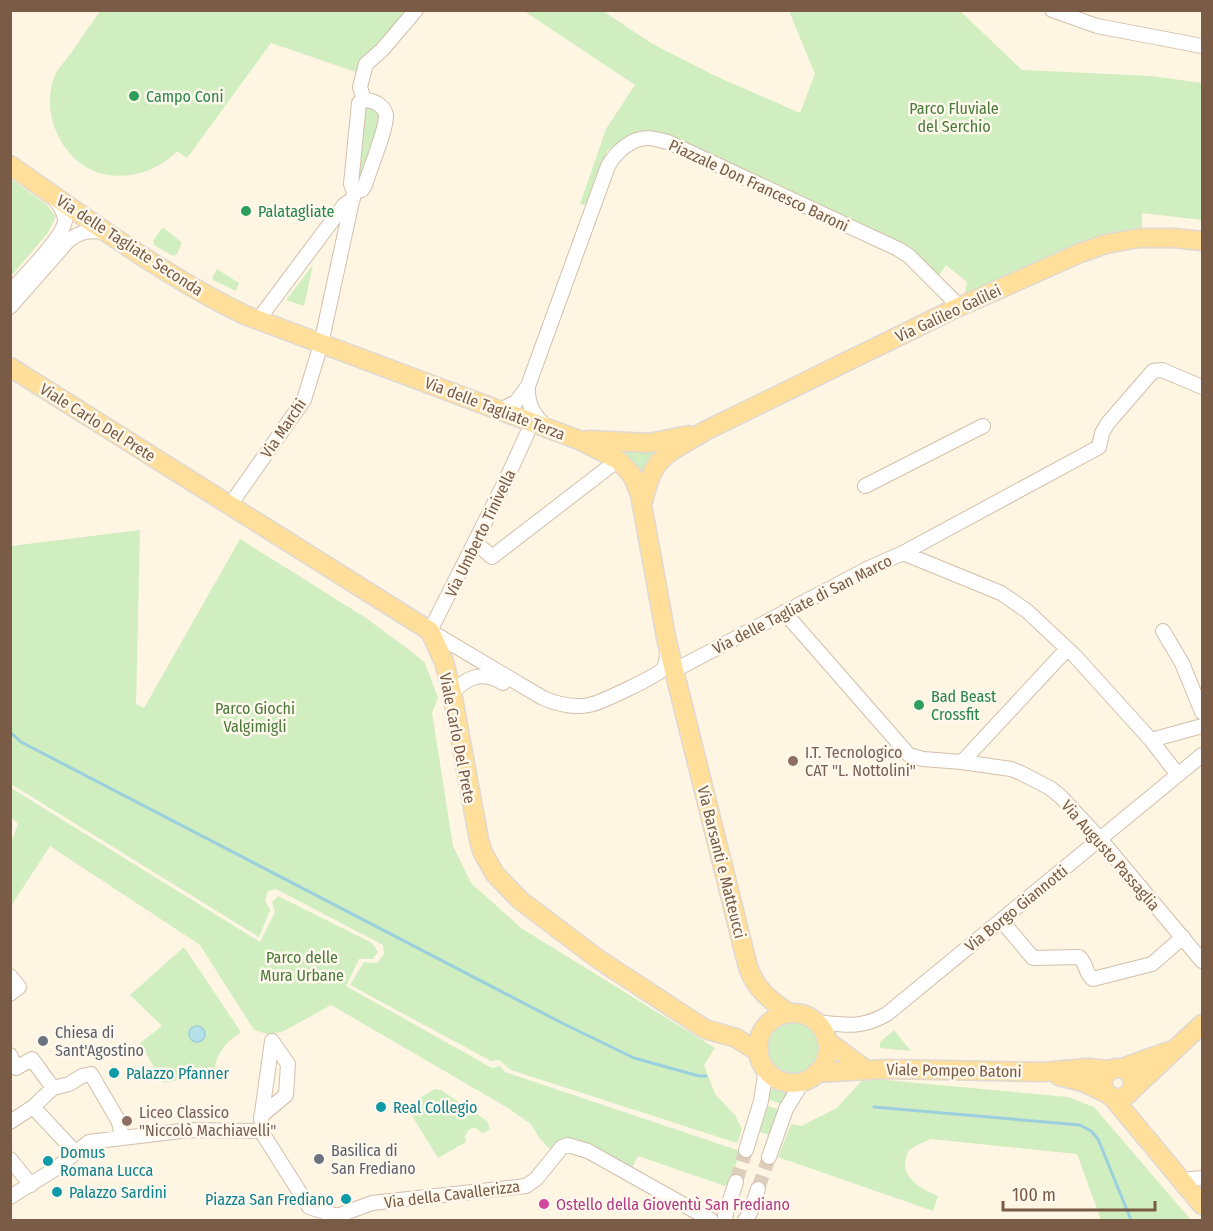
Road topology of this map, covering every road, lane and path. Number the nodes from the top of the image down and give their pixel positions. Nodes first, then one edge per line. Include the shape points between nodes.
1 (416, 10) edge
2 (1052, 10) edge
3 (1203, 46) edge
4 (364, 100) junction
5 (10, 165) edge
6 (51, 193) junction
7 (354, 196) junction
8 (107, 232) junction
9 (1203, 241) edge
10 (10, 292) edge
11 (951, 306) junction
12 (10, 307) edge
13 (258, 320) junction
14 (321, 344) junction
15 (10, 367) edge
16 (528, 386) junction
17 (1203, 387) edge
18 (500, 410) junction
19 (545, 426) junction
20 (983, 426) dead end
21 (705, 431) junction
22 (527, 434) dead end
23 (579, 440) junction
24 (618, 460) junction
25 (865, 486) dead end
26 (643, 504) junction
27 (230, 505) junction
28 (475, 542) junction
29 (903, 553) junction
30 (784, 612) junction
31 (430, 631) junction
32 (1163, 631) dead end
33 (668, 642) junction
34 (1067, 649) junction
35 (675, 670) junction
36 (452, 693) junction
37 (681, 694) junction
38 (1203, 712) edge
39 (1203, 726) edge
40 (1151, 740) junction
41 (1203, 755) edge
42 (962, 762) junction
43 (1178, 775) junction
44 (1100, 839) junction
45 (1001, 920) junction
46 (1183, 937) junction
47 (1203, 961) edge
48 (789, 1014) junction
49 (816, 1022) junction
50 (1203, 1024) edge
51 (827, 1041) junction
52 (1173, 1049) junction
53 (759, 1052) junction
54 (12, 1064) edge
55 (1116, 1069) junction
56 (766, 1070) junction
57 (865, 1070) junction
58 (1043, 1072) junction
59 (810, 1077) junction
60 (53, 1088) junction
61 (1131, 1091) junction
62 (1109, 1095) junction
63 (33, 1107) junction
64 (261, 1116) dead end
65 (10, 1122) edge
66 (261, 1131) junction
67 (122, 1138) junction
68 (1147, 1138) junction
69 (746, 1150) tunnel mouth
70 (76, 1153) junction
71 (769, 1158) tunnel mouth
72 (10, 1159) edge
73 (1203, 1178) edge
74 (1182, 1180) junction
75 (736, 1182) tunnel mouth
76 (31, 1185) junction
77 (758, 1189) tunnel mouth
78 (10, 1197) edge
79 (1203, 1205) edge
80 (711, 1221) edge
81 (726, 1221) edge
82 (745, 1221) edge

1 - 4 street via 366,64 360,87
2 - 3 street via 1098,26
4 - 7 street via 359,104 351,184
4 - 7 street via 370,99 384,109 385,121 365,186
5 - 6 main road, Via delle Tagliate Seconda
6 - 8 main road, Via delle Tagliate Seconda
6 - 10 street via 63,212 63,228
7 - 13 street
7 - 14 street, Via Marchi
8 - 12 street via 78,233
8 - 13 main road, Via delle Tagliate Seconda via 199,291
9 - 11 main road, Via Galileo Galilei via 1148,237 1106,244
11 - 16 street, Piazzale Don Francesco Baroni via 909,256 898,249 668,142 636,140 615,154 608,166
11 - 21 main road, Via Galileo Galilei
13 - 14 main road, Via delle Tagliate Seconda
14 - 18 main road, Via delle Tagliate Terza
14 - 27 street, Via Marchi via 304,400
15 - 27 main road, Viale Carlo Del Prete
16 - 18 street, Piazzale Don Francesco Baroni via 516,402
16 - 19 street via 530,408
17 - 29 street via 1162,370 1153,371 1108,423 1099,447
18 - 19 main road, Via delle Tagliate Terza
19 - 23 main road, Via delle Tagliate Terza
20 - 25 street
21 - 23 main road, Via Galileo Galilei via 649,443
21 - 26 main road, Via Galileo Galilei via 659,461 650,474
22 - 28 street, Via Umberto Tinivella
23 - 24 main road, Via delle Tagliate Terza
24 - 26 main road, Via delle Tagliate Terza via 632,475
24 - 28 street via 492,557
26 - 33 main road, Via Barsanti e Matteucci
27 - 31 main road, Viale Carlo Del Prete
28 - 31 street, Via Umberto Tinivella
29 - 30 street, Via delle Tagliate di San Marco
29 - 34 street, Via delle Tagliate di San Marco via 1012,599
30 - 35 street, Via delle Tagliate di San Marco
30 - 42 street, Via Augusto Passaglia via 909,755
31 - 33 street, Via Barsanti e Matteucci via 534,694 552,702 579,706 597,703 658,673 666,663
31 - 36 main road, Viale Carlo Del Prete
32 - 38 street
33 - 35 main road, Via Barsanti e Matteucci
34 - 40 street, Via delle Tagliate di San Marco
34 - 42 street
35 - 37 main road, Via Barsanti e Matteucci
36 - 37 street via 466,680 487,675 540,705 576,713 610,706 656,682 667,683
36 - 53 main road, Viale Carlo Del Prete via 478,840 506,888 598,959 705,1029 736,1038
37 - 48 main road, Via Barsanti e Matteucci via 747,967 762,994
39 - 40 street
40 - 43 street
41 - 43 street, Via Borgo Giannotti
42 - 44 street, Via Augusto Passaglia via 1011,769 1034,779 1061,797
43 - 44 street, Via Borgo Giannotti
44 - 45 street, Via Borgo Giannotti
44 - 46 street, Via Augusto Passaglia
45 - 46 street via 1033,958 1079,957 1093,979 1152,964
45 - 49 street, Via Borgo Giannotti via 875,1020 850,1026
46 - 47 street, Via Augusto Passaglia
48 - 49 main road via 803,1015
48 - 53 main road via 775,1018 764,1029
49 - 51 main road
50 - 52 main road
51 - 57 main road, Viale Pompeo Batoni
51 - 59 main road via 825,1060
52 - 55 main road
52 - 61 main road
53 - 56 main road
54 - 60 street via 32,1059
55 - 58 main road, Viale Pompeo Batoni
55 - 61 main road via 1132,1077
55 - 62 main road via 1102,1081
56 - 59 main road via 783,1081
56 - 69 street
57 - 58 main road, Viale Pompeo Batoni
57 - 59 main road, Viale Pompeo Batoni
58 - 62 main road, Viale Pompeo Batoni via 1083,1082
59 - 71 street via 786,1109
60 - 63 street
60 - 67 street via 91,1074 119,1122
61 - 62 main road via 1123,1098
61 - 68 main road
62 - 68 main road
63 - 65 street
63 - 70 street
64 - 66 street
66 - 67 street via 189,1130
66 - 80 street, Via della Cavallerizza via 309,1207 337,1216 372,1203 526,1186 568,1145 588,1151
67 - 70 street via 89,1143
68 - 74 main road
70 - 76 street
72 - 76 street
73 - 74 street
74 - 79 main road
75 - 81 street
76 - 78 street
77 - 82 street

